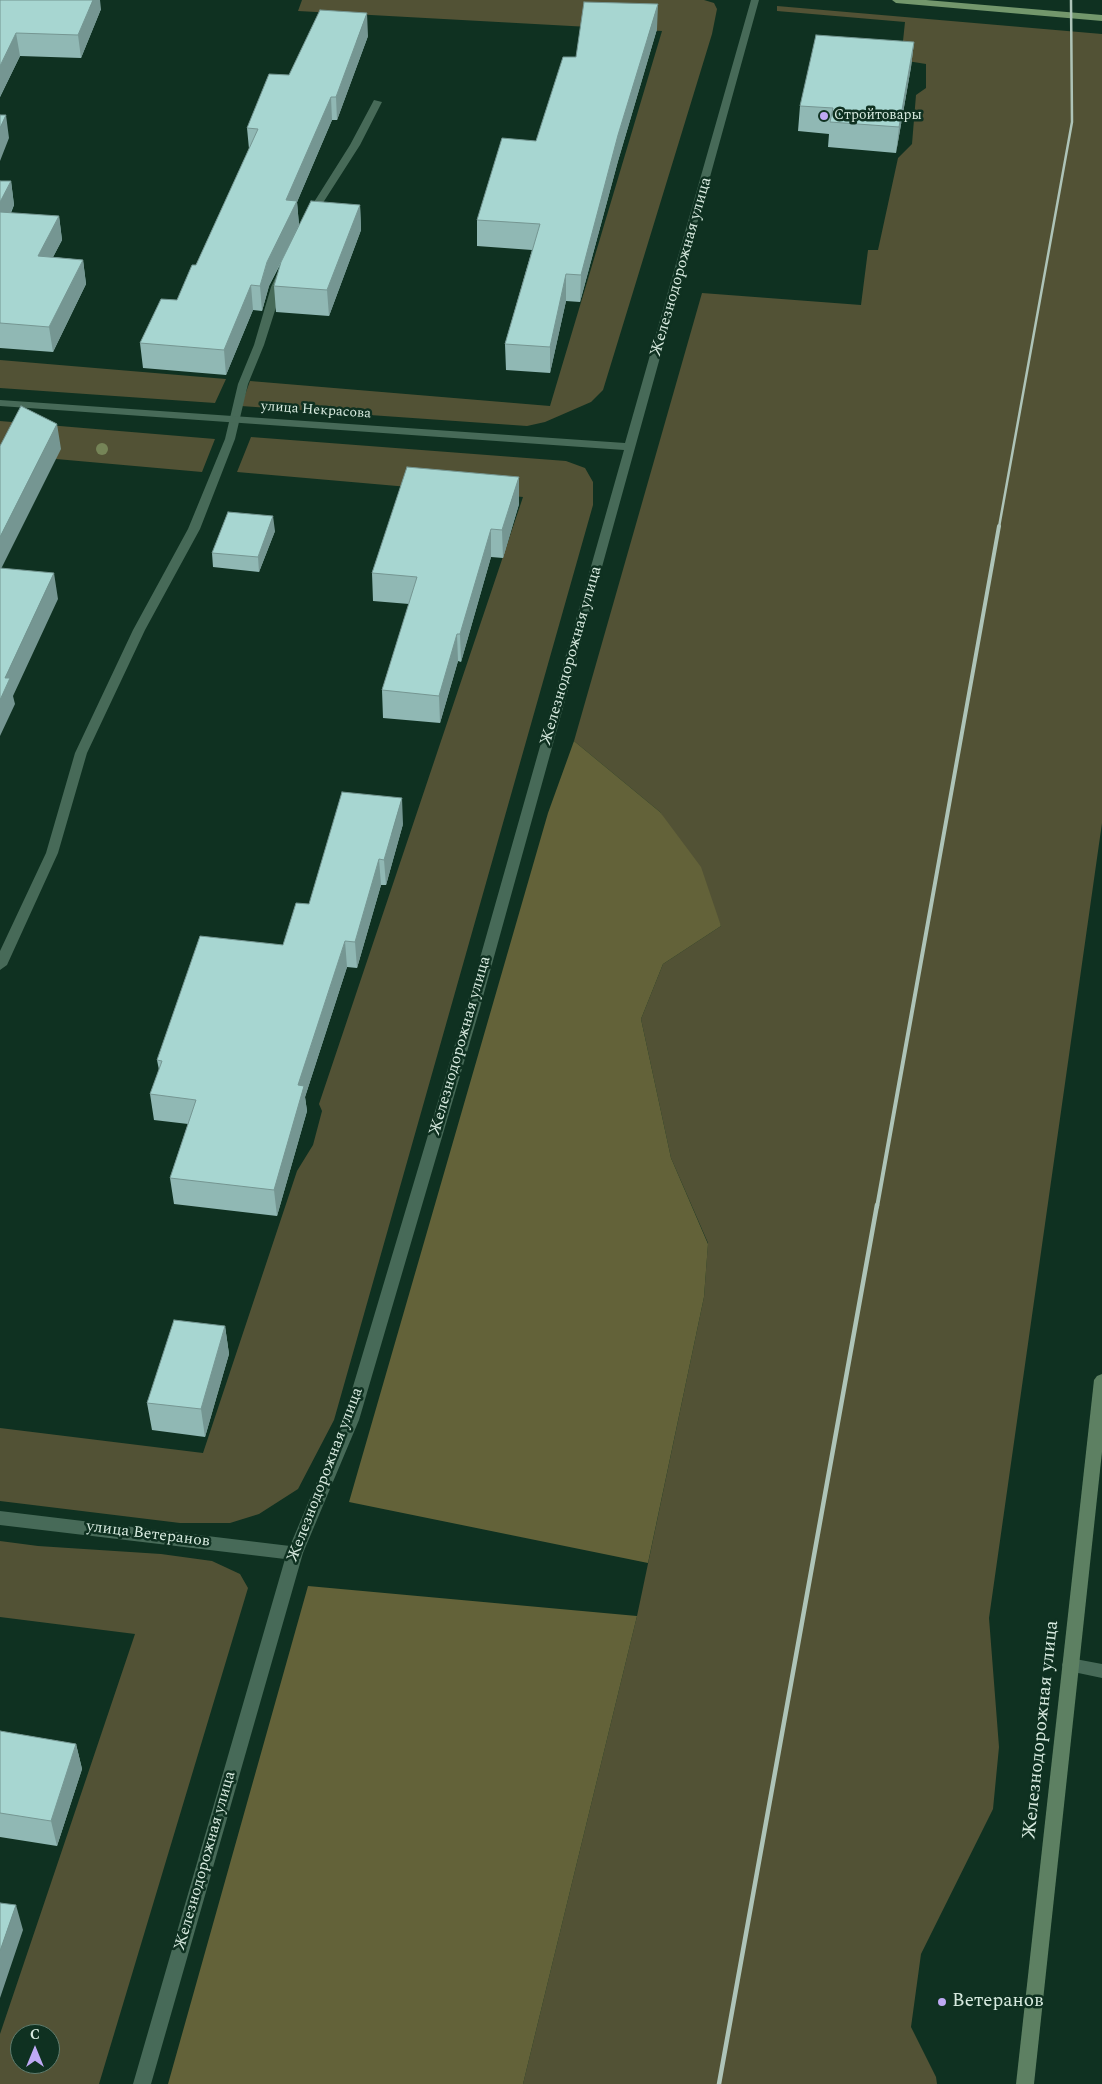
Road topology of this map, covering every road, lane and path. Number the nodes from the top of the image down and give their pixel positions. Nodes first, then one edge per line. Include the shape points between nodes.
1 (755, 0) edge
2 (896, 0) edge
3 (1102, 18) edge
4 (378, 102) dead end
5 (305, 225) edge
6 (284, 269) edge
7 (0, 403) edge
8 (234, 420) junction
9 (630, 447) junction
10 (0, 965) edge
11 (1102, 1380) edge
12 (0, 1518) edge
13 (295, 1553) junction
14 (1070, 1665) junction
15 (1102, 1671) edge
16 (142, 2084) edge
17 (1025, 2084) edge

1 - 9 street, Железнодорожная улица
2 - 3 main road
4 - 5 street via 356,145
6 - 8 street via 243,384
7 - 8 street, улица Некрасова
8 - 9 street, улица Некрасова
8 - 10 street via 230,439 194,529 139,630 80,752 52,853
9 - 13 street, Железнодорожная улица via 474,1002 351,1420
11 - 14 main road, Железнодорожная улица
12 - 13 street, улица Ветеранов
13 - 16 street, Железнодорожная улица
14 - 15 street
14 - 17 main road, Железнодорожная улица

